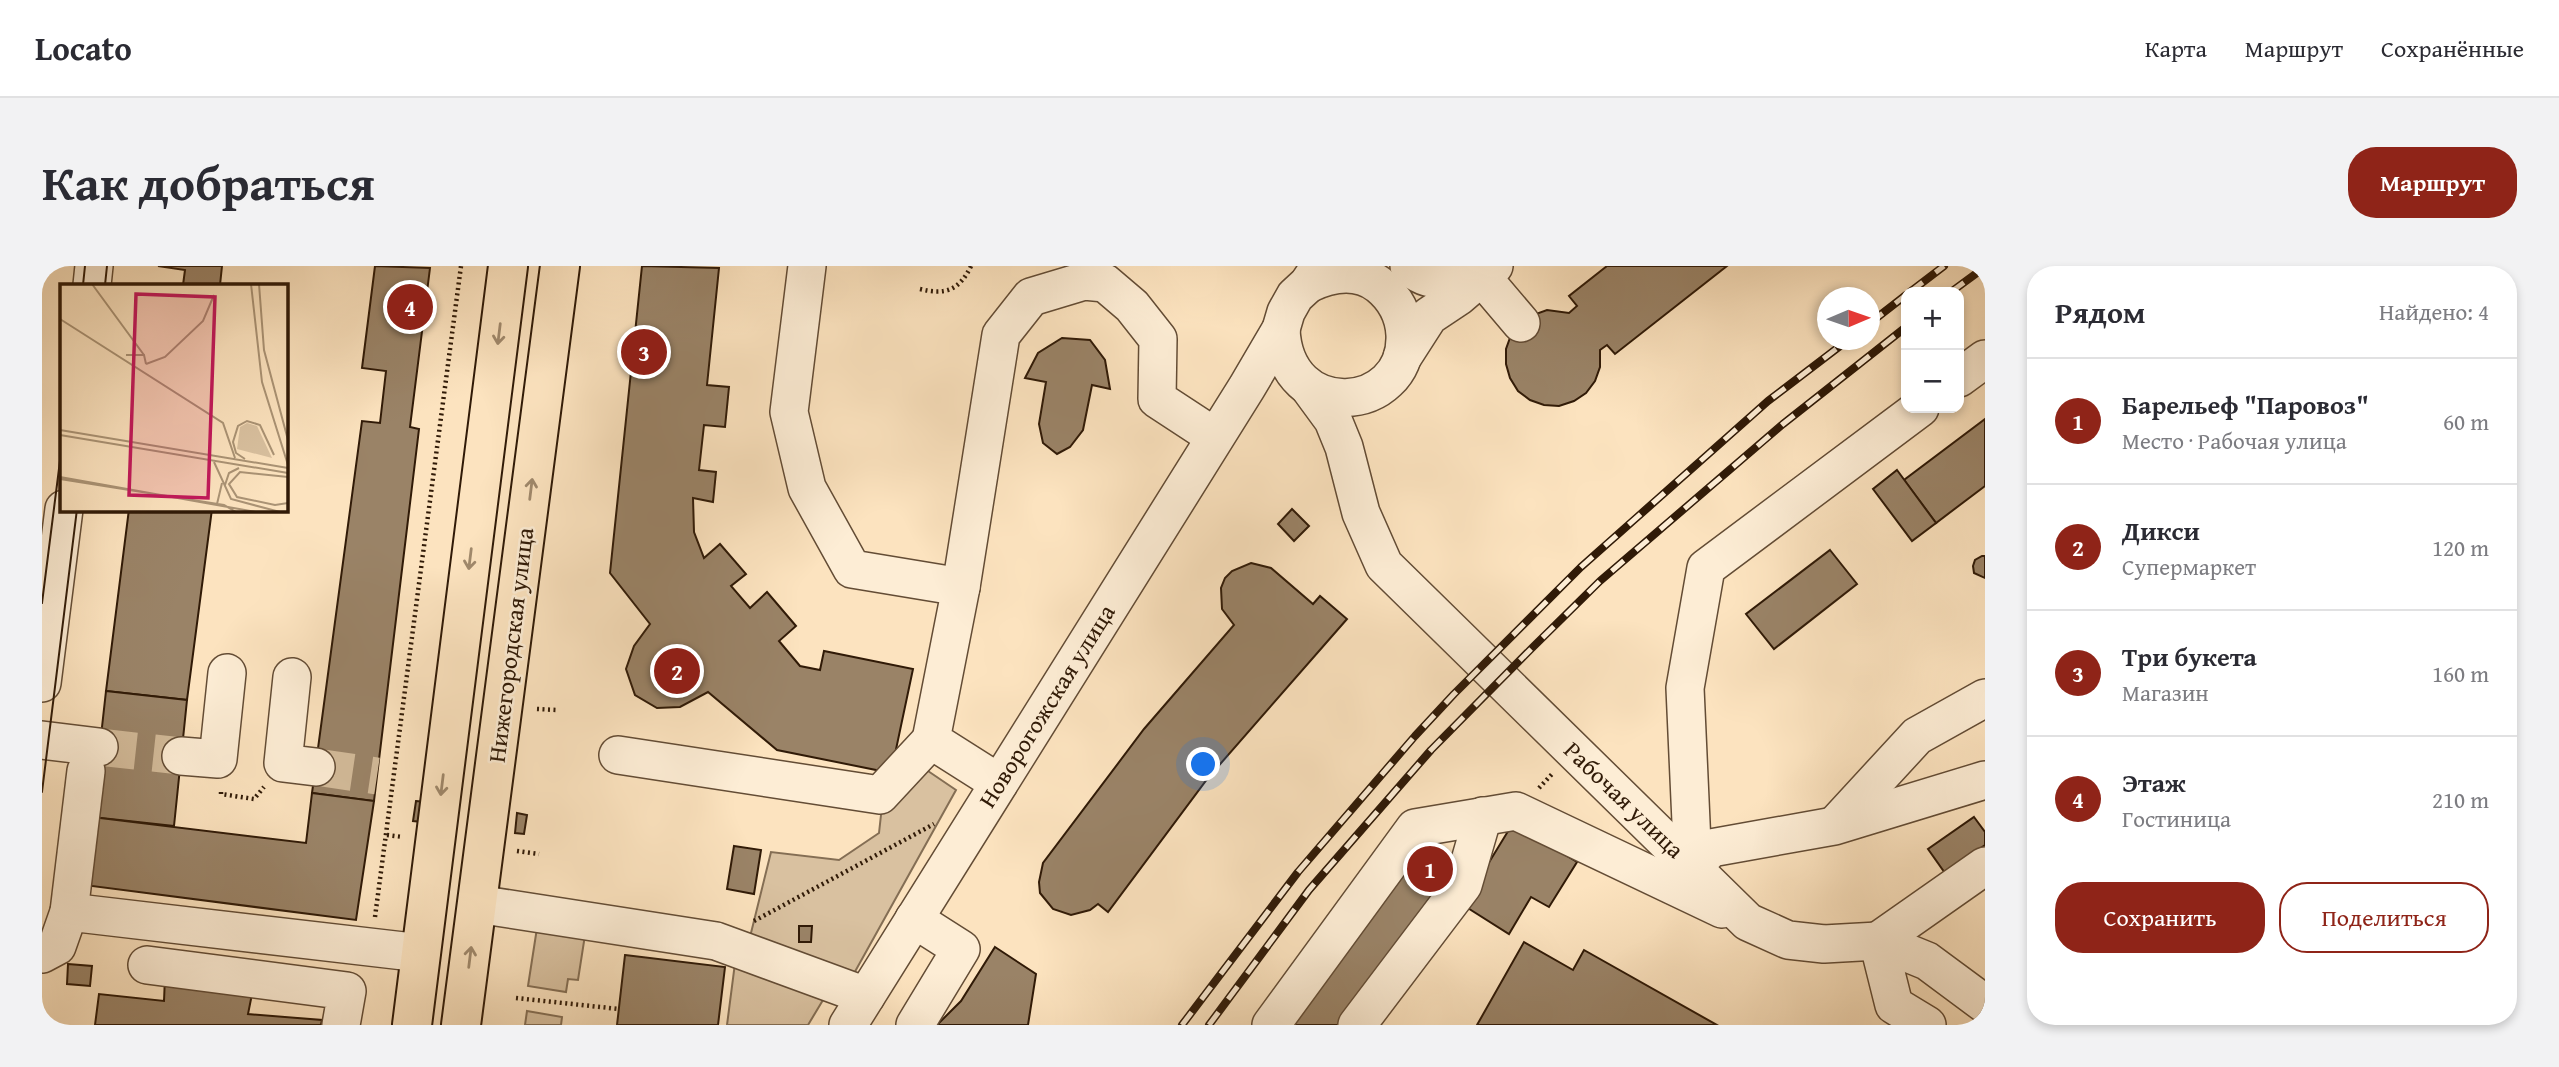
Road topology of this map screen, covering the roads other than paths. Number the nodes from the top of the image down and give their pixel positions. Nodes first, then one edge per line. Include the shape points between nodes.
1 (94, 266) edge
2 (508, 266) edge
3 (560, 266) edge
4 (807, 266) edge
5 (1489, 270) edge
6 (1106, 275) edge
7 (1314, 275) edge
8 (1387, 277) edge
9 (92, 284) edge
10 (1442, 306) junction
11 (1521, 323) dead end
12 (1281, 329) junction
13 (1985, 359) edge
14 (1390, 374) junction
15 (1964, 375) edge
16 (1304, 384) junction
17 (1247, 387) junction
18 (1913, 413) edge
19 (1215, 437) junction
20 (1351, 474) junction
21 (64, 511) edge
22 (961, 587) junction
23 (227, 673) dead end
24 (292, 677) dead end
25 (42, 683) edge
26 (1985, 698) edge
27 (42, 740) edge
28 (931, 740) junction
29 (618, 755) dead end
30 (181, 756) tunnel mouth
31 (316, 767) tunnel mouth
32 (1985, 780) edge
33 (999, 783) junction
34 (1483, 816) junction
35 (1834, 826) junction
36 (1985, 866) edge
37 (1693, 867) junction
38 (477, 904) junction
39 (69, 912) junction
40 (914, 919) junction
41 (1748, 922) junction
42 (1878, 941) junction
43 (333, 943) junction
44 (421, 953) junction
45 (42, 954) edge
46 (147, 965) dead end
47 (328, 989) junction
48 (1985, 1004) edge
49 (857, 1010) edge
50 (412, 1024) edge
51 (341, 1025) edge
52 (461, 1025) edge
53 (915, 1025) edge
54 (1271, 1025) edge
55 (1357, 1025) edge
56 (1927, 1025) edge

1 - 9 street
2 -> 44 main road, Нижегородская улица
38 -> 3 main road, Нижегородская улица
4 - 22 street via 789,412 807,488 852,569
5 - 8 street via 1443,280
5 - 10 street
5 - 11 street
6 - 19 street via 1158,339 1157,399
6 - 22 street via 1031,296 1001,335
7 - 8 street, Новорогожская улица
7 - 12 street, Новорогожская улица via 1295,296
8 - 10 street via 1410,306
8 - 14 street via 1405,325 1405,343
10 - 14 street via 1429,316
12 - 16 street via 1287,364
12 - 17 street, Новорогожская улица
13 - 15 street
14 - 16 street via 1363,395 1345,398 1328,397
14 - 20 street via 1363,410
16 - 17 street via 1281,374 1260,378
16 - 20 street via 1333,420
17 - 19 street, Новорогожская улица
18 - 37 street via 1706,568 1685,688
19 - 33 street, Новорогожская улица
20 - 37 street, Рабочая улица via 1360,513 1384,565
21 - 25 street
22 - 28 street
23 - 30 street via 218,759
24 - 31 street via 283,763
26 - 35 street via 1917,736
27 - 39 street via 93,759
28 - 29 street via 880,795
28 - 33 street
32 - 35 street
33 - 40 street, Новорогожская улица
34 - 41 street via 1516,811
34 - 54 street via 1415,828
34 - 55 street via 1463,885
35 - 37 street via 1711,849
36 - 42 street
37 - 41 street, Рабочая улица
38 - 49 street via 716,941
52 -> 38 main road, Нижегородская улица
39 - 43 street
39 - 45 street via 57,946
40 - 49 street, Новорогожская улица
40 - 53 street via 961,949
41 - 42 street, Рабочая улица via 1788,940 1824,944
42 - 48 street, Рабочая улица via 1927,961
42 - 56 street via 1894,1005
43 - 44 street
43 - 47 street
44 - 50 main road, Нижегородская улица
46 - 47 street
47 - 51 street via 346,991

